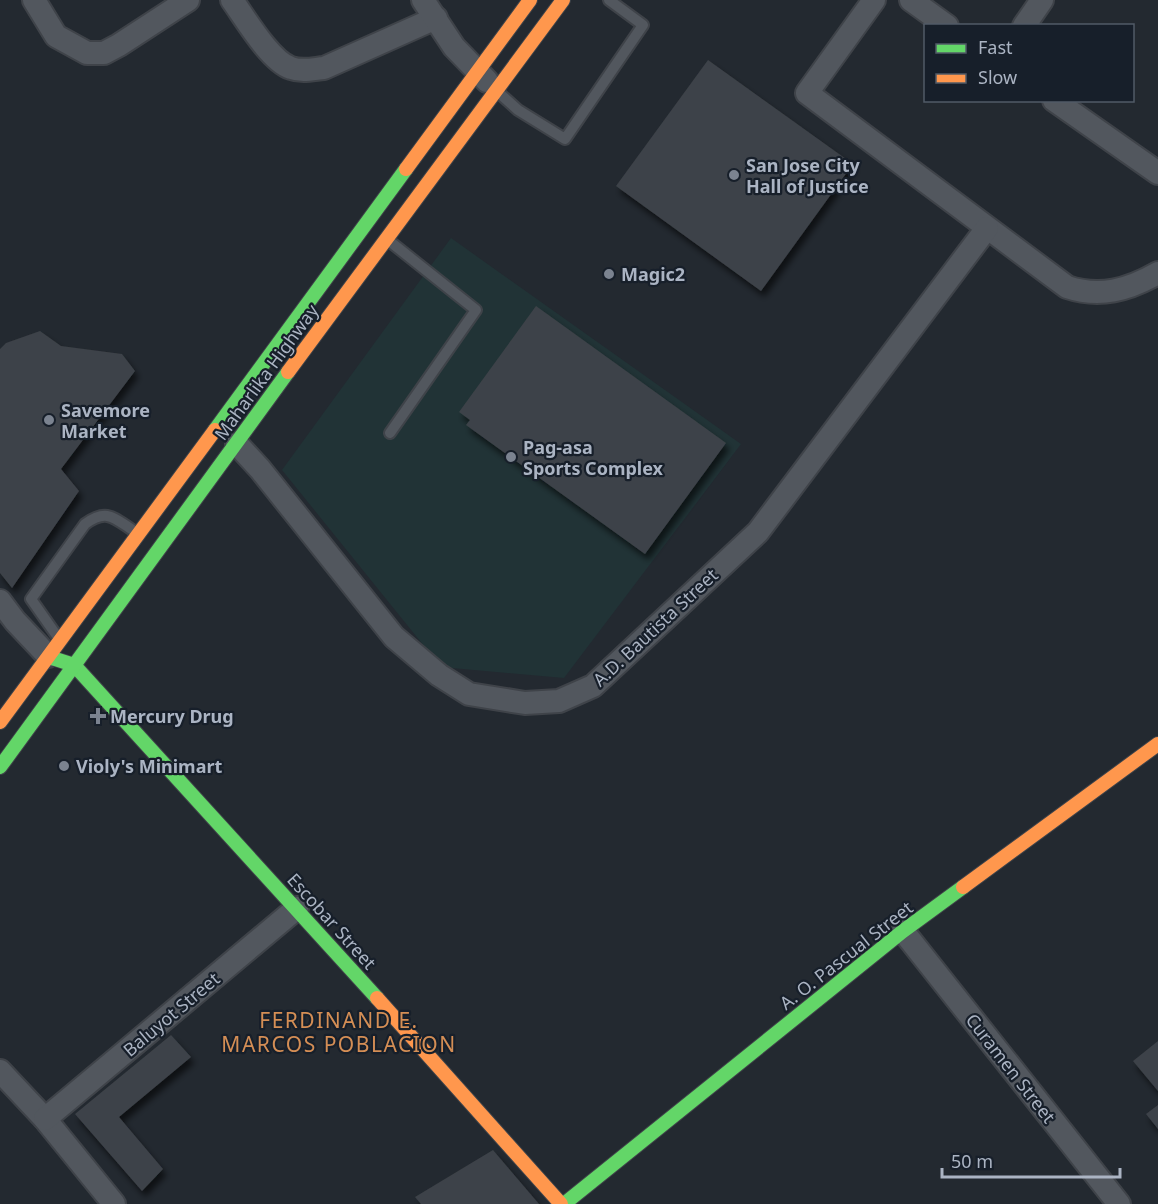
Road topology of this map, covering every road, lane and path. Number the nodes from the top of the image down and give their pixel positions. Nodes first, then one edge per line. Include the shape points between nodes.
1 (34, 0) edge
2 (189, 0) edge
3 (232, 0) edge
4 (423, 0) edge
5 (530, 0) edge
6 (563, 0) edge
7 (609, 0) edge
8 (874, 0) edge
9 (911, 0) edge
10 (1042, 0) edge
11 (436, 18) junction
12 (944, 24) edge
13 (1025, 24) edge
14 (477, 72) junction
15 (496, 90) junction
16 (1057, 102) edge
17 (1158, 173) edge
18 (987, 228) junction
19 (377, 230) junction
20 (1158, 273) edge
21 (390, 433) dead end
22 (237, 444) junction
23 (149, 542) junction
24 (0, 601) edge
25 (54, 649) junction
26 (74, 665) junction
27 (0, 722) edge
28 (1158, 744) edge
29 (0, 767) edge
30 (297, 908) junction
31 (903, 932) junction
32 (0, 1071) edge
33 (45, 1119) junction
34 (114, 1204) edge
35 (563, 1204) edge
36 (1119, 1204) edge

1 - 2 street via 57,36 87,53 104,53
3 - 11 street via 277,58 289,68 304,70 324,68
4 - 11 street
5 - 14 main road, Maharlika Highway
6 - 15 main road, Maharlika Highway
7 - 15 lane via 643,25 566,139 518,110
8 - 18 street via 807,93
9 - 12 street
10 - 13 street
11 - 14 street via 454,47
14 - 15 street
14 - 19 main road, Maharlika Highway
15 - 19 main road, Maharlika Highway
16 - 17 street
18 - 20 street via 1055,280 1083,292 1119,290
18 - 22 street, A.D. Bautista Street via 758,532 593,686 559,701 525,703 469,694 439,675 394,637
19 - 21 lane via 476,310
19 - 22 main road, Maharlika Highway
19 - 23 main road, Maharlika Highway
22 - 23 main road, Maharlika Highway
23 - 25 main road, Maharlika Highway
23 - 25 lane via 109,515 96,516 85,524 31,599
23 - 26 main road, Maharlika Highway
24 - 25 street via 15,621
25 - 26 main road
25 - 27 main road, Maharlika Highway
26 - 29 main road, Maharlika Highway
26 - 30 main road, Escobar Street
28 - 31 main road, A. O. Pascual Street
30 - 33 street, Baluyot Street
30 - 35 main road, Escobar Street
31 - 35 main road, A. O. Pascual Street
31 - 36 street, Curamen Street
32 - 33 street
33 - 34 street

